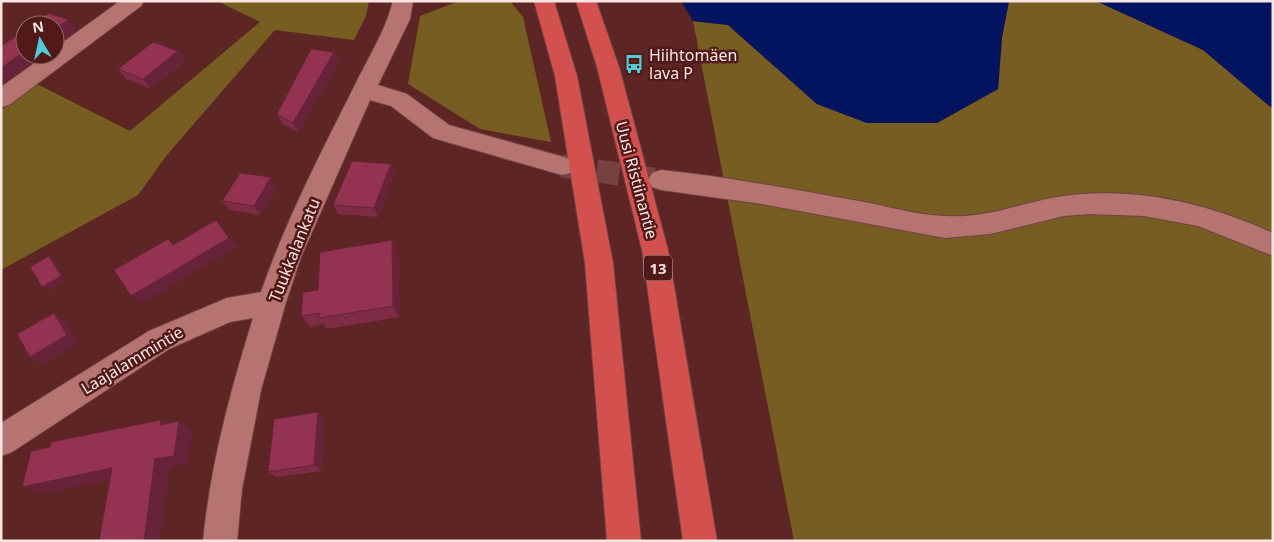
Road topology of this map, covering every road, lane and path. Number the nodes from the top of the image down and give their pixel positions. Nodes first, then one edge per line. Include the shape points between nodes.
1 (134, 1) edge
2 (403, 1) edge
3 (544, 1) edge
4 (586, 1) edge
5 (363, 92) junction
6 (1, 99) edge
7 (562, 166) tunnel mouth
8 (661, 180) tunnel mouth
9 (1273, 245) edge
10 (272, 302) junction
11 (1, 441) edge
12 (220, 541) edge
13 (624, 541) edge
14 (700, 541) edge

1 - 6 street
2 - 5 street, Tuukkalankatu via 399,19
3 - 13 highway via 566,76 600,263
4 - 14 highway, Uusi Ristiinantie / 13 via 608,67 655,250
5 - 7 street via 380,93 399,100 441,132
5 - 10 street, Tuukkalankatu via 287,257
8 - 9 street via 714,185 945,227 987,224 1063,206 1111,202 1162,208 1214,220
10 - 11 street, Laajalammintie via 227,310 159,340
10 - 12 street, Tuukkalankatu via 225,489

